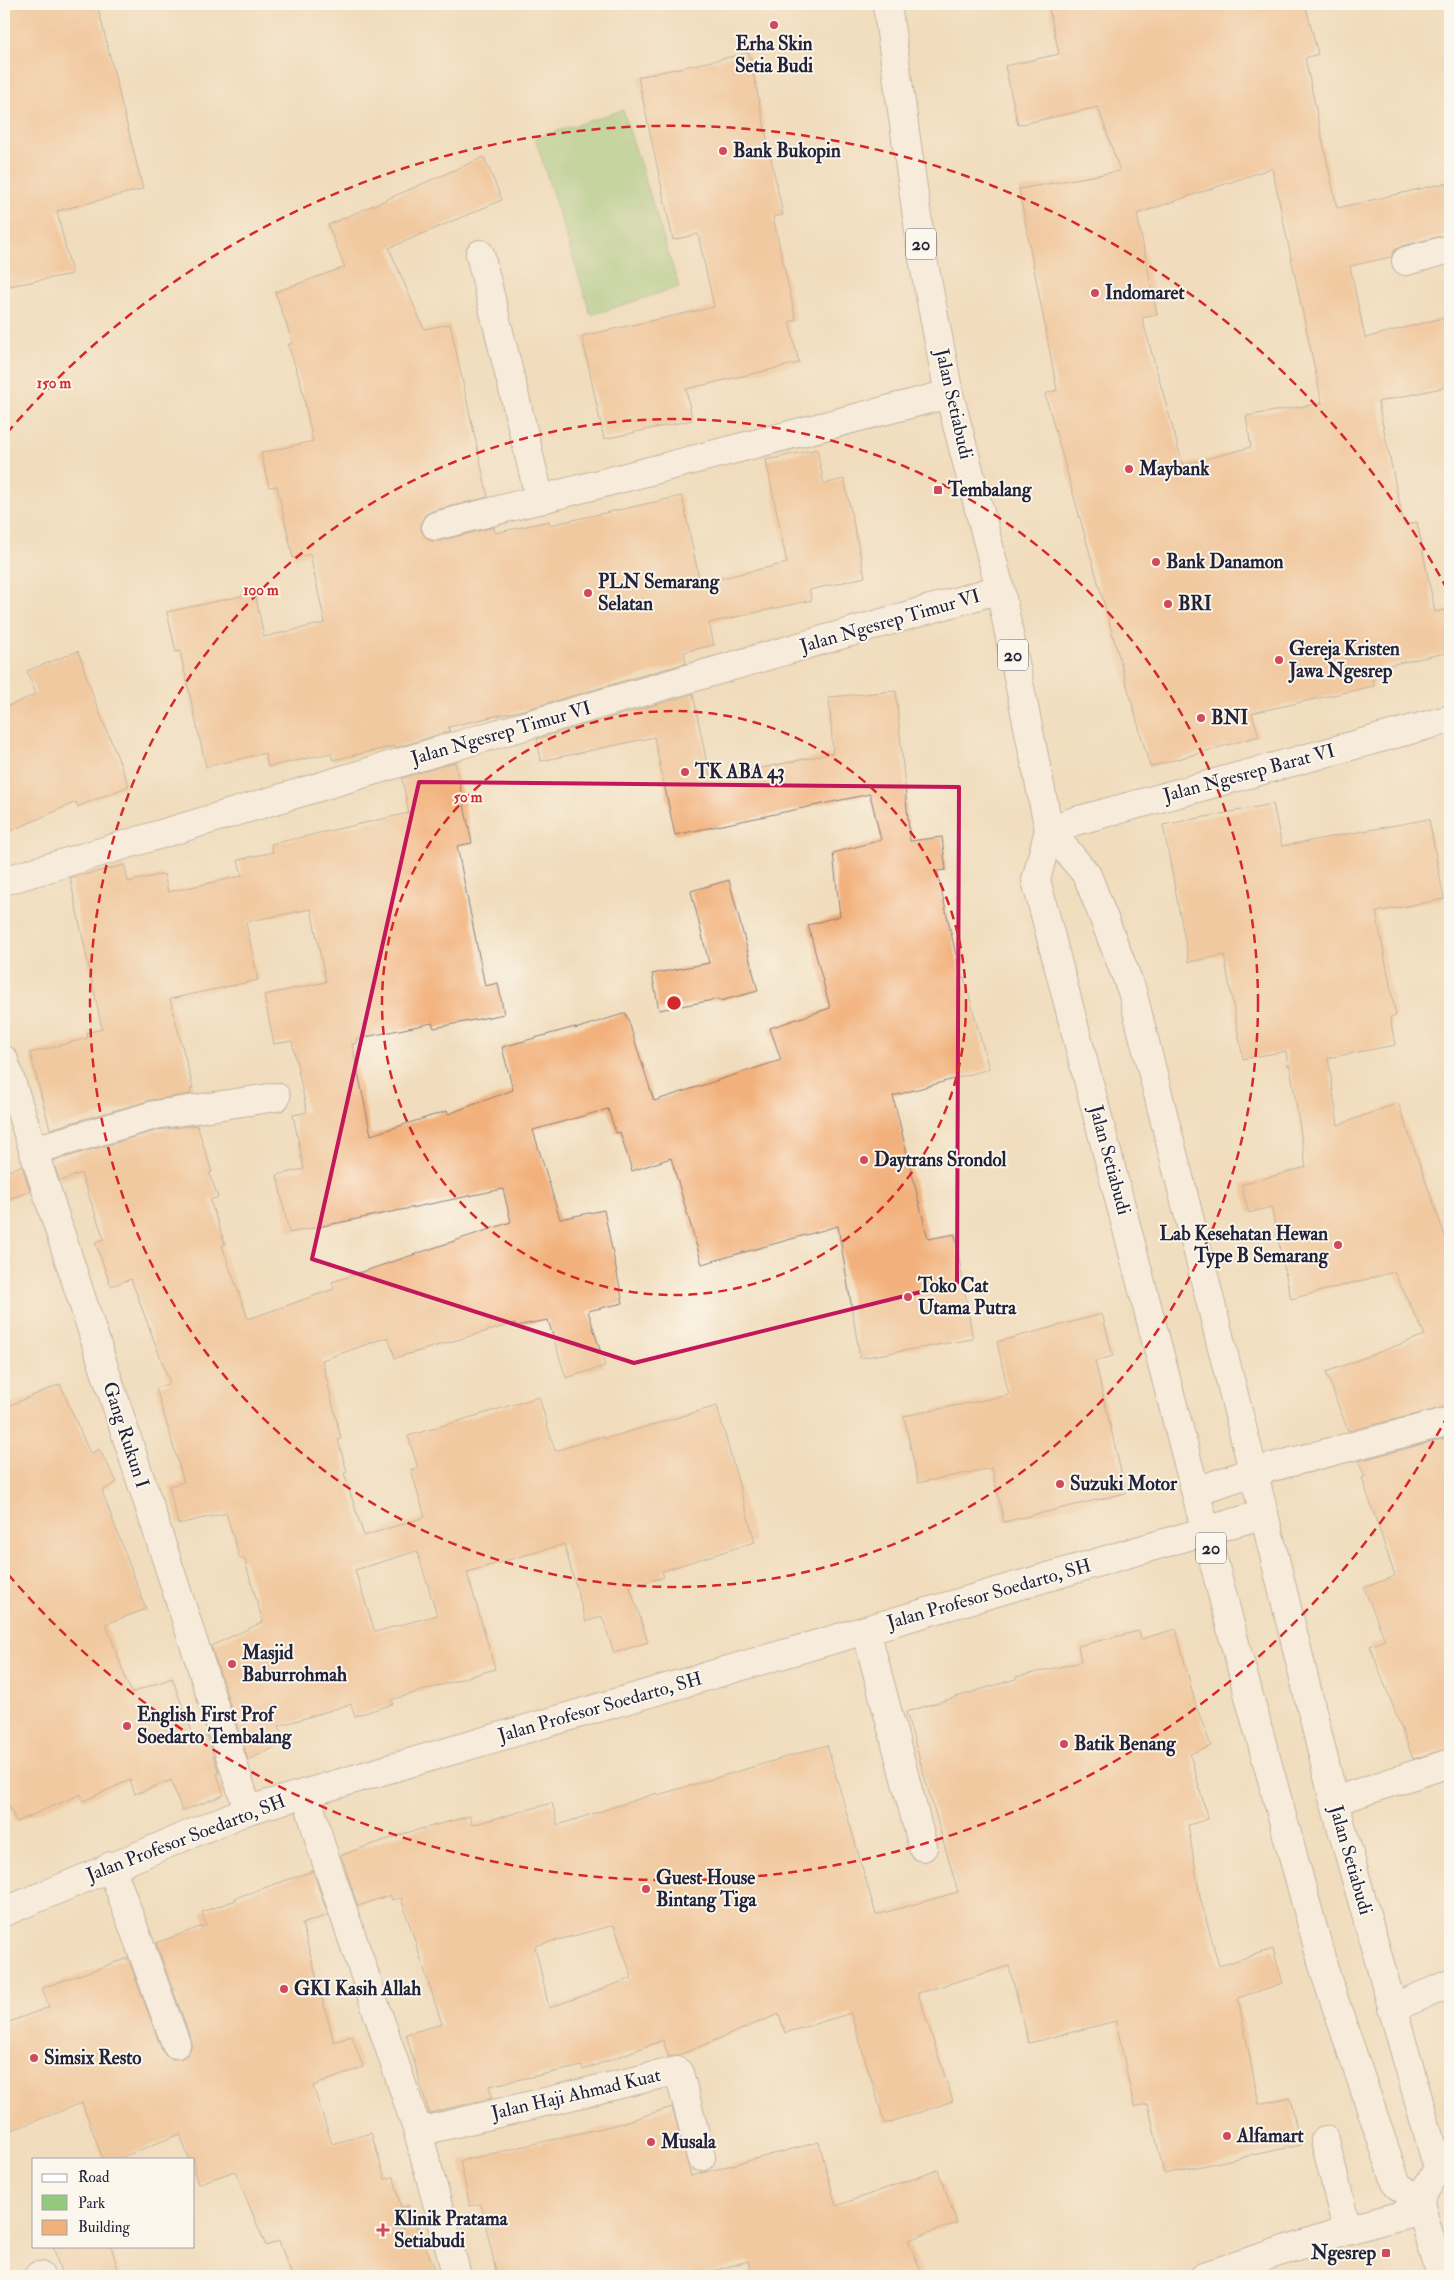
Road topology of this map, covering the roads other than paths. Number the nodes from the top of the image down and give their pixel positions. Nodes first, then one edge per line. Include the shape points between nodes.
1 (887, 4) edge
2 (1450, 249) edge
3 (480, 254) dead end
4 (1406, 260) dead end
5 (950, 394) junction
6 (540, 500) junction
7 (436, 526) dead end
8 (1000, 590) junction
9 (1450, 719) edge
10 (1049, 830) junction
11 (4, 880) edge
12 (5, 1069) edge
13 (276, 1097) dead end
14 (34, 1150) junction
15 (1450, 1421) edge
16 (1253, 1472) junction
17 (1196, 1491) junction
18 (1264, 1514) junction
19 (1206, 1531) junction
20 (866, 1630) junction
21 (1450, 1763) edge
22 (306, 1793) junction
23 (1334, 1801) junction
24 (248, 1810) junction
25 (923, 1848) dead end
26 (111, 1866) junction
27 (4, 1912) edge
28 (1450, 1984) edge
29 (1392, 2008) junction
30 (176, 2044) dead end
31 (418, 2132) junction
32 (1325, 2140) dead end
33 (701, 2157) dead end
34 (1420, 2205) junction
35 (1347, 2230) junction
36 (457, 2276) edge
37 (1204, 2276) edge
38 (1441, 2276) edge

1 - 5 main road, Jalan Setiabudi / 20 via 923,259
2 - 4 main road
3 - 6 main road
5 - 6 main road
5 - 8 main road, Jalan Setiabudi / 20
6 - 7 main road
8 - 10 main road, Jalan Setiabudi / 20
8 - 11 main road, Jalan Ngesrep Timur VI via 479,739
9 - 10 main road, Jalan Ngesrep Barat VI
10 - 16 main road, Jalan Setiabudi / 20 via 1087,875 1132,991
10 - 17 main road, Jalan Setiabudi / 20 via 1036,880
12 - 14 main road, Gang Rukun I
13 - 14 main road via 155,1116
14 - 24 main road, Gang Rukun I
15 - 16 main road
16 - 17 main road
16 - 18 main road, Jalan Setiabudi / 20
17 - 19 main road, Jalan Setiabudi / 20
18 - 19 main road
18 - 23 main road, Jalan Setiabudi / 20
19 - 20 main road, Jalan Profesor Soedarto, SH
19 - 34 main road, Jalan Setiabudi / 20 via 1326,1976 1397,2185
20 - 22 main road, Jalan Profesor Soedarto, SH
20 - 25 main road
21 - 23 main road
22 - 24 main road, Jalan Profesor Soedarto, SH
22 - 31 main road
23 - 29 main road, Jalan Setiabudi / 20
24 - 26 main road, Jalan Profesor Soedarto, SH
26 - 27 main road, Jalan Profesor Soedarto, SH
26 - 30 main road
28 - 29 main road
29 - 34 main road, Jalan Setiabudi / 20 via 1438,2170
31 - 33 main road, Jalan Haji Ahmad Kuat via 676,2071
31 - 36 main road
32 - 35 main road
34 - 35 main road
34 - 38 main road
35 - 37 main road

